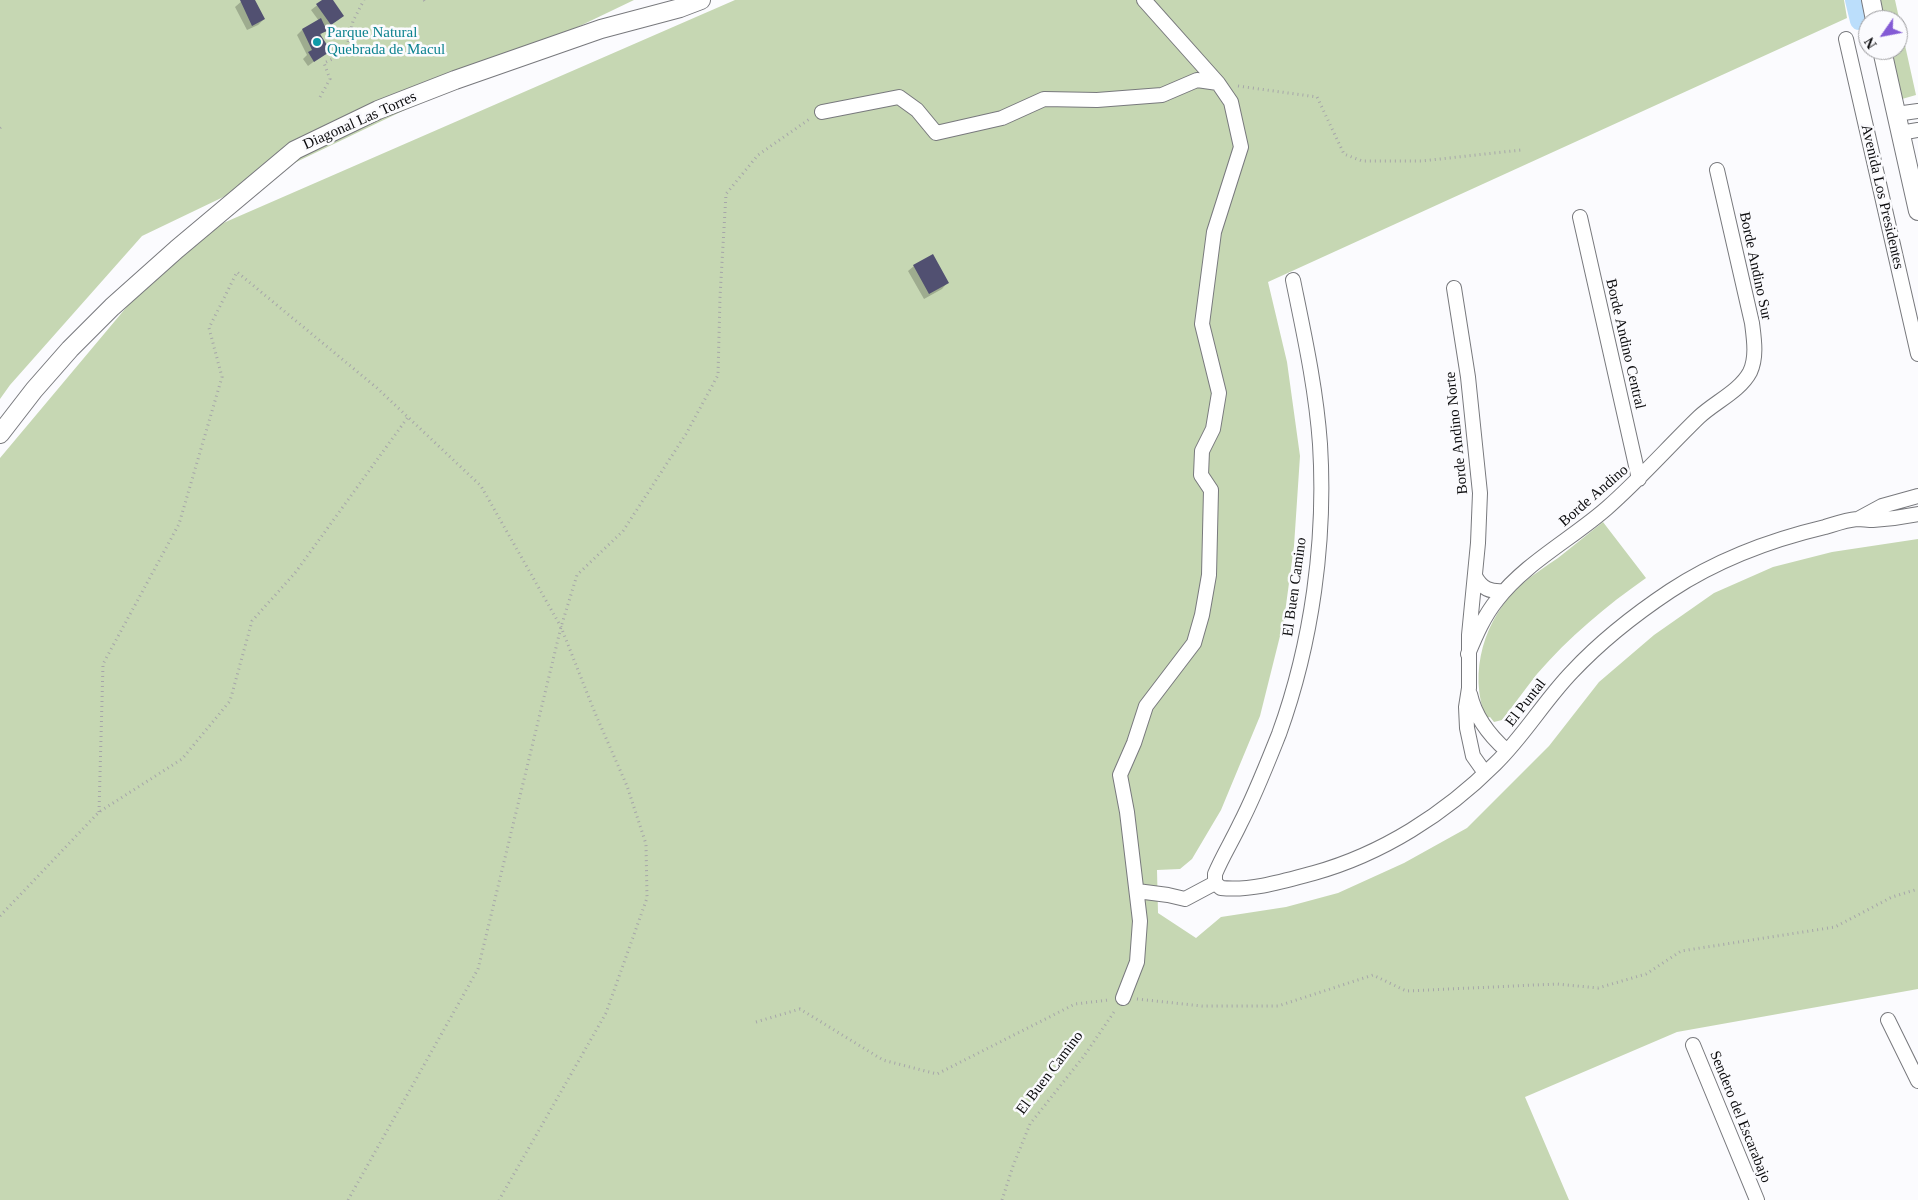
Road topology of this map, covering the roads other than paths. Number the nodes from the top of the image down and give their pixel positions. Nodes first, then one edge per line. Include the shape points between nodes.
1 (701, 0) edge
2 (1144, 0) edge
3 (1846, 39) dead end
4 (1884, 60) edge
5 (1218, 83) junction
6 (1918, 111) edge
7 (822, 112) road end
8 (1896, 114) junction
9 (1918, 130) edge
10 (1900, 133) junction
11 (1718, 170) dead end
12 (1918, 210) edge
13 (1580, 217) dead end
14 (1293, 280) dead end
15 (1454, 288) dead end
16 (1918, 354) edge
17 (1751, 369) joint
18 (0, 434) edge
19 (1639, 479) junction
20 (1918, 496) edge
21 (1918, 514) edge
22 (1857, 519) junction
23 (1475, 576) junction
24 (1504, 591) junction
25 (1468, 654) junction
26 (1468, 688) junction
27 (1507, 751) junction
28 (1485, 773) junction
29 (1216, 884) junction
30 (1137, 891) junction
31 (1124, 998) road end
32 (1888, 1020) dead end
33 (1694, 1045) dead end
34 (1918, 1081) edge
35 (1757, 1200) edge

1 - 18 street, Diagonal Las Torres via 602,29 455,80 378,110 295,150 112,307 34,390
2 - 5 street
3 - 16 street, Avenida Los Presidentes
4 - 8 street
5 - 7 street via 1196,80 1162,95 1097,100 1044,99 1002,118 936,133 917,110 899,98
5 - 30 street via 1231,102 1241,147 1214,232 1202,324 1219,393 1213,429 1202,451 1201,475 1211,490 1210,575 1194,643 1146,706 1120,775
6 - 8 street
8 - 10 street
9 - 10 street
10 - 12 street
11 - 17 street, Borde Andino Sur via 1752,323 1755,344
13 - 19 street, Borde Andino Central
14 - 29 street, El Buen Camino via 1305,337 1320,444 1321,502 1314,582 1298,665 1279,732 1248,808 1214,874
15 - 23 street, Borde Andino Norte via 1469,386 1480,493
17 - 19 street, Borde Andino via 1740,385 1704,412
19 - 24 street, Borde Andino
20 - 22 street, El Puntal via 1882,506
21 - 22 street, El Puntal
22 - 27 street, El Puntal via 1798,533 1746,551 1671,590 1594,650 1557,689
23 - 24 street via 1486,589
23 - 25 street, Borde Andino Norte
24 - 25 street, Borde Andino via 1485,618
25 - 26 street, Borde Andino Norte
26 - 27 street via 1481,721
26 - 28 street via 1466,707 1472,756
27 - 28 street, El Puntal
28 - 29 street, El Puntal via 1428,819 1355,859 1301,877 1254,887 1221,888
29 - 30 street via 1185,899
30 - 31 street via 1140,921 1137,962
32 - 34 street
33 - 35 street, Sendero del Escarabajo

